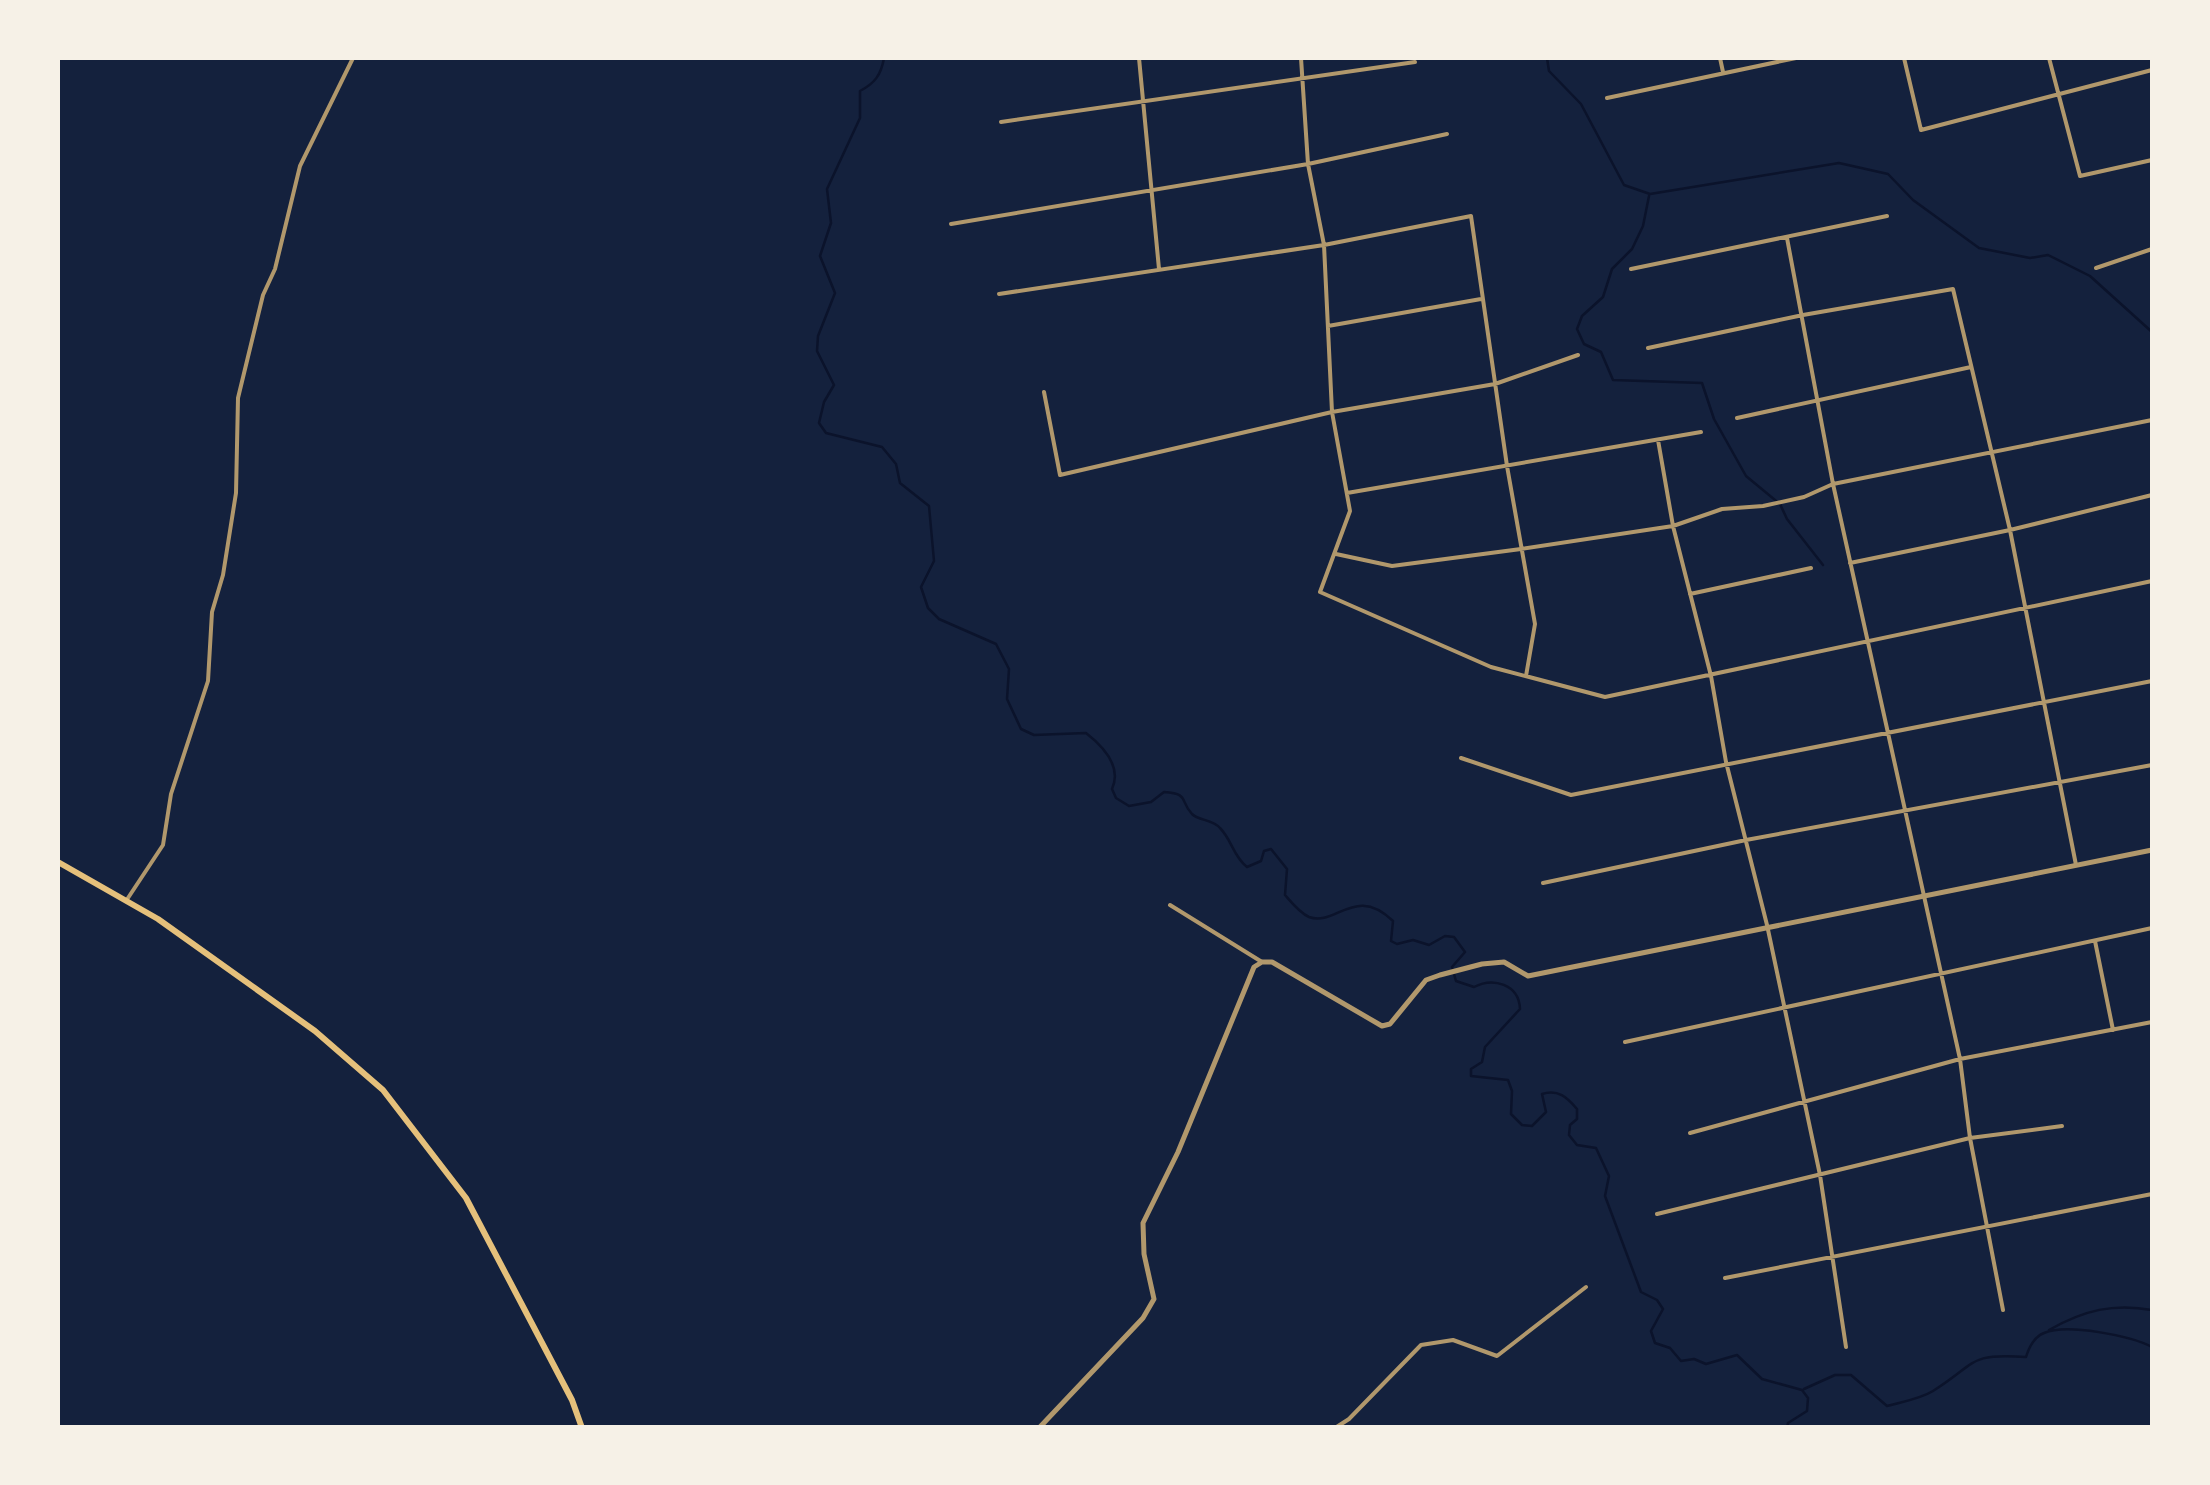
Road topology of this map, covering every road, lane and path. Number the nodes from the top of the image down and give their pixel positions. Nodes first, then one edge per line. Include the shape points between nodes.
1 (353, 58) edge
2 (1139, 58) edge
3 (1301, 58) edge
4 (1720, 58) edge
5 (1796, 58) edge
6 (1904, 58) edge
7 (2049, 58) edge
8 (1414, 62) dead end
9 (2152, 70) edge
10 (1722, 73) junction
11 (1302, 78) junction
12 (2057, 93) junction
13 (1608, 98) dead end
14 (1144, 104) junction
15 (1001, 122) dead end
16 (1447, 134) dead end
17 (2152, 160) edge
18 (1308, 164) junction
19 (1154, 190) junction
20 (1887, 216) dead end
21 (951, 224) dead end
22 (1787, 238) junction
23 (1324, 245) junction
24 (2152, 250) edge
25 (2096, 268) dead end
26 (1159, 269) junction
27 (1631, 269) dead end
28 (999, 294) dead end
29 (1483, 299) junction
30 (1802, 316) junction
31 (1328, 326) junction
32 (1648, 348) dead end
33 (1578, 355) dead end
34 (1971, 367) junction
35 (1495, 384) junction
36 (1044, 392) dead end
37 (1818, 401) junction
38 (1332, 412) junction
39 (1738, 418) dead end
40 (2152, 420) edge
41 (1701, 432) dead end
42 (1658, 440) junction
43 (1991, 454) junction
44 (1506, 466) junction
45 (1833, 484) junction
46 (1347, 493) junction
47 (2152, 495) edge
48 (1673, 526) junction
49 (2010, 530) junction
50 (1521, 549) junction
51 (1336, 554) junction
52 (1850, 563) junction
53 (1811, 568) dead end
54 (2152, 582) edge
55 (1690, 594) junction
56 (2025, 607) junction
57 (1867, 644) junction
58 (1526, 676) junction
59 (1711, 676) junction
60 (2152, 681) edge
61 (2044, 702) junction
62 (1888, 731) junction
63 (1461, 758) dead end
64 (1726, 762) junction
65 (2152, 765) edge
66 (2060, 781) junction
67 (1904, 811) junction
68 (1746, 840) junction
69 (2152, 850) edge
70 (58, 862) edge
71 (2076, 865) junction
72 (1544, 883) dead end
73 (1923, 896) junction
74 (126, 900) junction
75 (1170, 905) dead end
76 (1767, 925) junction
77 (2152, 928) edge
78 (2095, 940) junction
79 (1262, 962) junction
80 (1941, 973) junction
81 (1784, 1006) junction
82 (2152, 1022) edge
83 (2113, 1030) junction
84 (1626, 1042) dead end
85 (1960, 1059) junction
86 (1804, 1100) junction
87 (2062, 1126) dead end
88 (1690, 1133) dead end
89 (1970, 1138) junction
90 (1820, 1175) junction
91 (2152, 1194) edge
92 (1658, 1214) dead end
93 (1986, 1227) junction
94 (1833, 1258) junction
95 (1725, 1278) dead end
96 (1586, 1287) dead end
97 (2003, 1310) dead end
98 (1846, 1347) dead end
99 (582, 1428) edge
100 (1039, 1428) edge
101 (1336, 1428) edge

1 - 74 street via 300,166 264,295 238,398 236,493 212,612 208,682 171,794 163,845
2 - 14 street
3 - 11 street
4 - 10 street
5 - 10 street
6 - 12 street via 1921,130
7 - 12 street
8 - 11 street
9 - 12 street
10 - 13 street
11 - 14 street
11 - 18 street
12 - 17 street via 2080,176
14 - 15 street
14 - 19 street
16 - 18 street
18 - 19 street
18 - 23 street
19 - 21 street
19 - 26 street
20 - 22 street
22 - 27 street
22 - 30 street
23 - 26 street
23 - 29 street via 1471,216
23 - 31 street
24 - 25 street
26 - 28 street
29 - 31 street
29 - 35 street
30 - 32 street
30 - 34 street via 1953,289
30 - 37 street
31 - 38 street
33 - 35 street
34 - 37 street
34 - 43 street
35 - 38 street
35 - 44 street
36 - 38 street via 1060,475
37 - 39 street
37 - 45 street
38 - 46 street
40 - 43 street
41 - 42 street
42 - 44 street
42 - 48 street
43 - 45 street
43 - 49 street
44 - 46 street
44 - 50 street
45 - 48 street via 1804,497 1722,509
45 - 52 street
46 - 51 street via 1350,512
47 - 49 street
48 - 50 street
48 - 55 street
49 - 52 street
49 - 56 street
50 - 51 street via 1392,566
50 - 58 street via 1535,624
51 - 58 street via 1320,592
52 - 57 street
53 - 55 street
54 - 56 street
55 - 59 street
56 - 57 street
56 - 61 street
57 - 59 street
57 - 62 street
58 - 59 street via 1605,698
59 - 64 street
60 - 61 street
61 - 62 street
61 - 66 street
62 - 64 street
62 - 67 street
63 - 64 street via 1571,795
64 - 68 street
65 - 66 street
66 - 67 street
66 - 71 street
67 - 68 street
67 - 73 street
68 - 72 street
68 - 76 street
69 - 71 street
70 - 74 main road
71 - 73 street
73 - 76 street
73 - 80 street
74 - 99 main road via 315,1031 383,1090 466,1198
75 - 79 street
76 - 79 street via 1528,976 1504,962 1482,964 1426,980 1382,1026
76 - 81 street
77 - 78 street
78 - 80 street
78 - 83 street
79 - 100 street via 1254,967 1144,1223 1154,1299
80 - 81 street
80 - 85 street
81 - 84 street
81 - 86 street
82 - 83 street
83 - 85 street
85 - 86 street
85 - 89 street
86 - 88 street
86 - 90 street
87 - 89 street
89 - 90 street
89 - 93 street
90 - 92 street
90 - 94 street
91 - 93 street
93 - 94 street
93 - 97 street
94 - 95 street
94 - 98 street
96 - 101 street via 1497,1356 1453,1340 1420,1345

